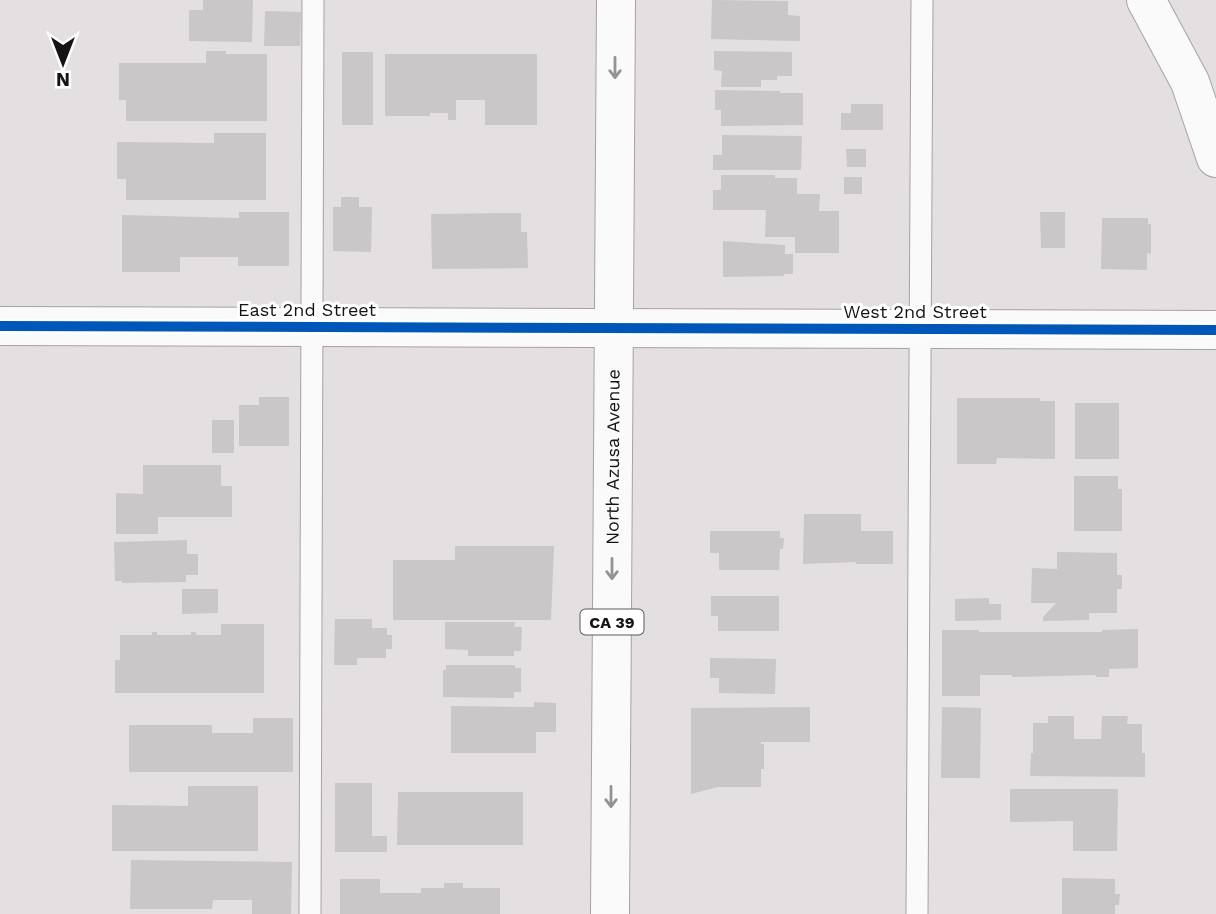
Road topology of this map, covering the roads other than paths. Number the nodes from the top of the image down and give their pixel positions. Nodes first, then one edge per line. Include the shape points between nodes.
1 (313, 0) edge
2 (616, 0) edge
3 (922, 0) edge
4 (1146, 0) edge
5 (1216, 158) edge
6 (0, 326) edge
7 (311, 328) junction
8 (614, 330) junction
9 (921, 330) junction
10 (1216, 330) edge
11 (310, 914) edge
12 (610, 914) edge
13 (917, 914) edge

1 - 7 lane
2 -> 8 street, North Azusa Avenue / CA 39
3 - 9 lane
4 - 5 street via 1190,82
6 - 7 street, East 2nd Street
7 - 8 street, East 2nd Street
7 - 11 lane
8 - 9 street, West 2nd Street
8 -> 12 street, North Azusa Avenue / CA 39
9 - 10 street, West 2nd Street
9 - 13 lane

